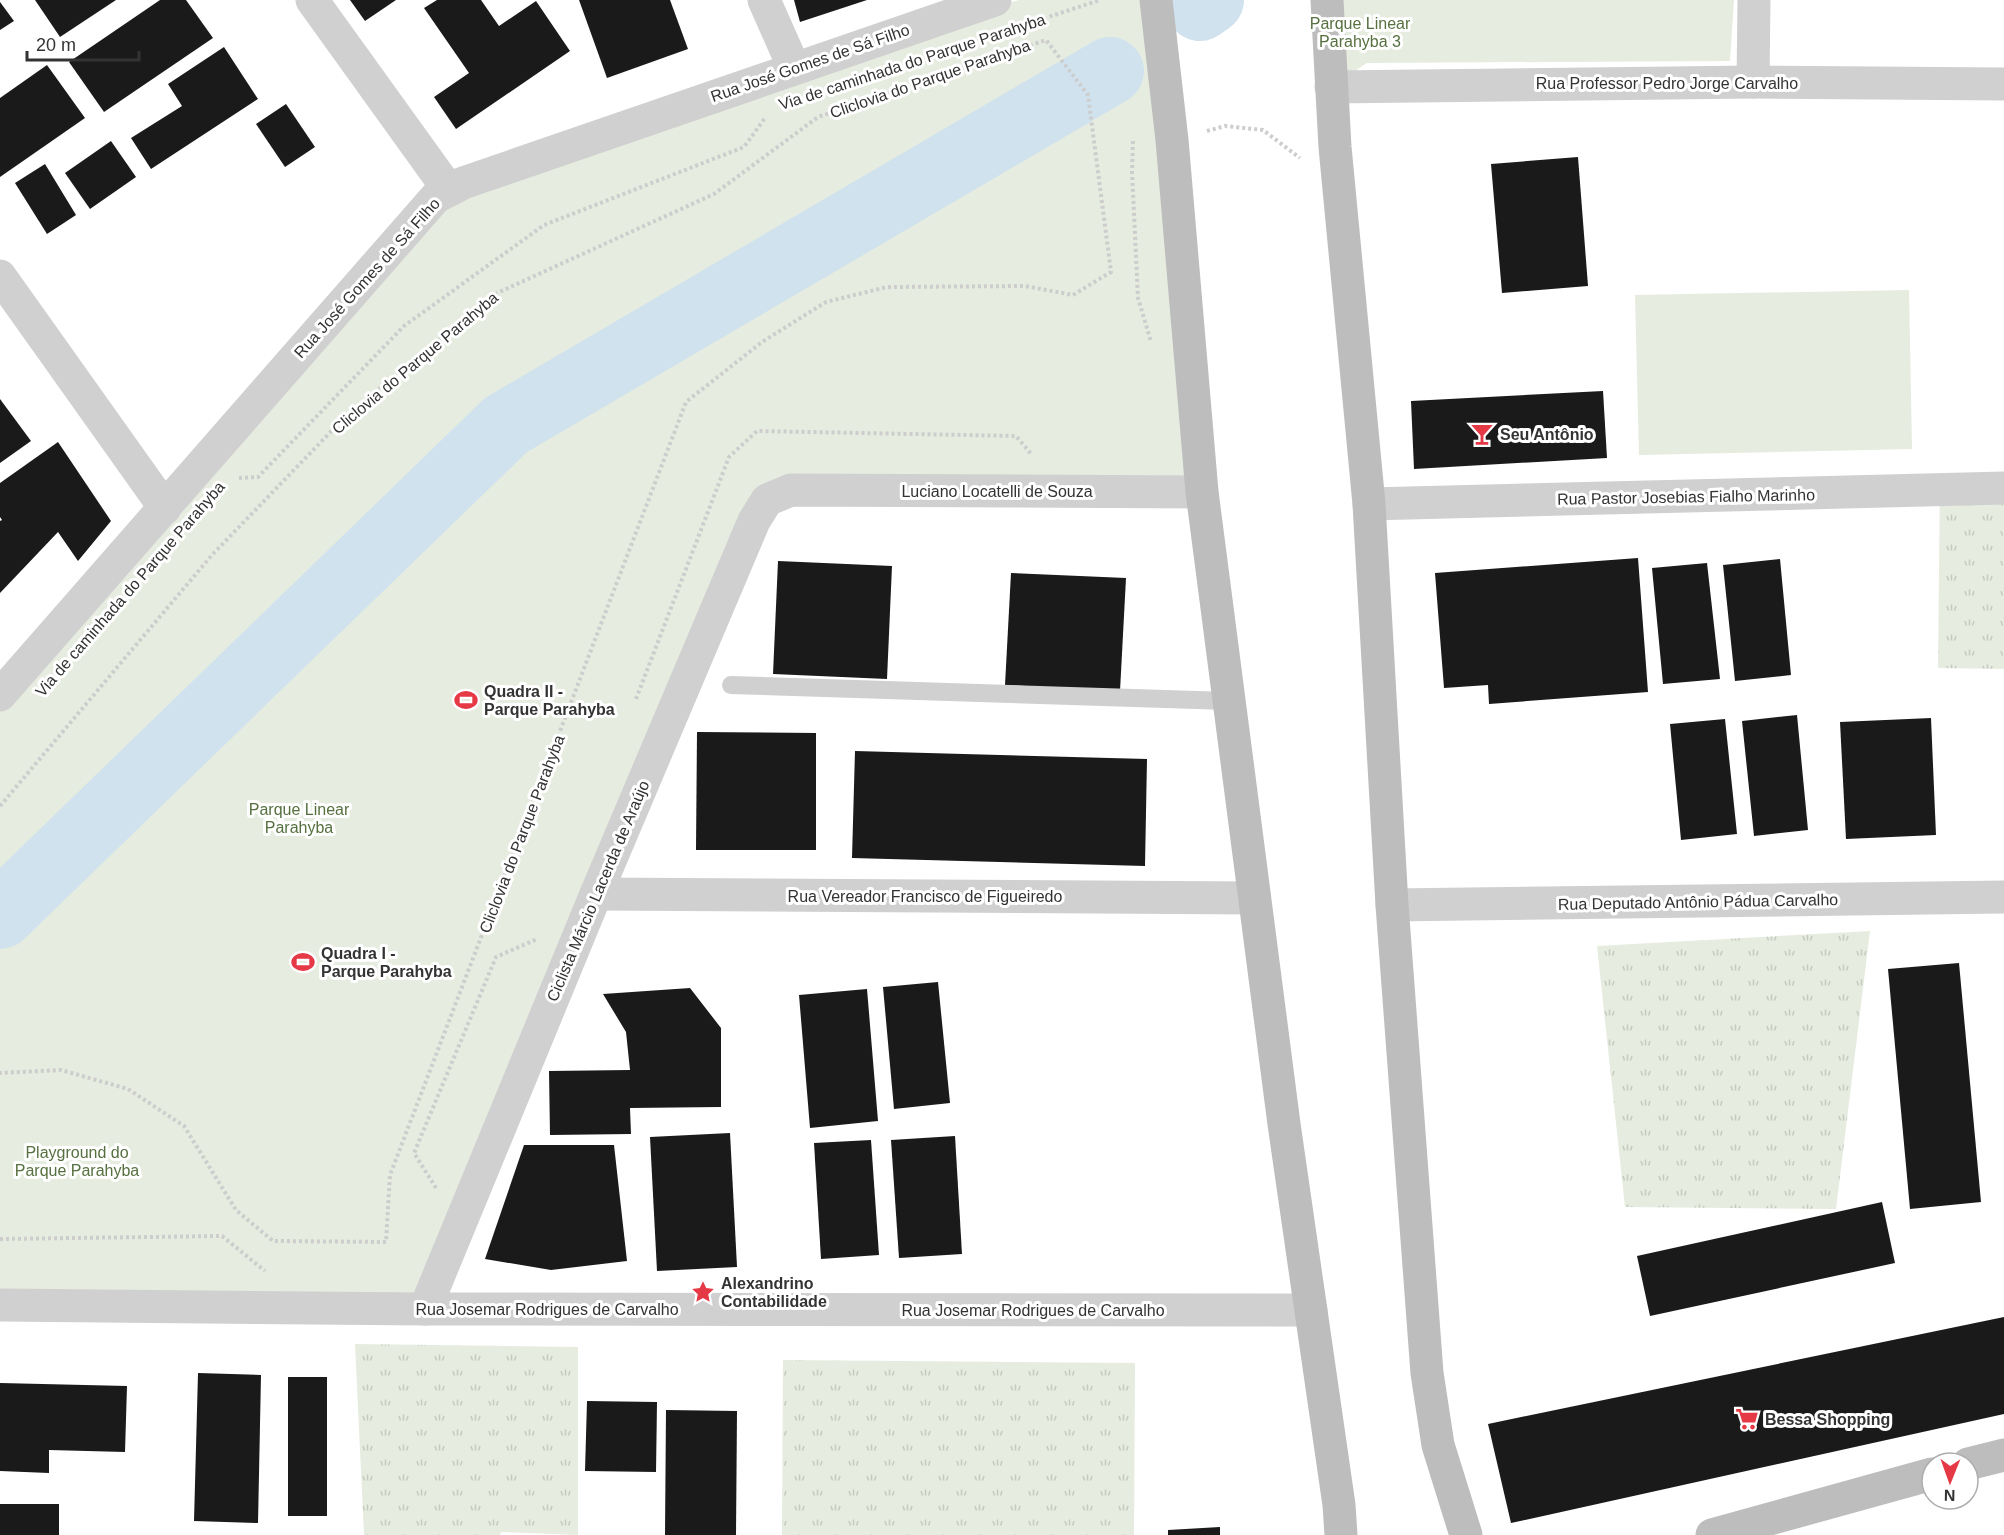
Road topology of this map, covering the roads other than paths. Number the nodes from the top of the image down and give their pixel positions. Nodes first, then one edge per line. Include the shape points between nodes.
1 (312, 0) edge
2 (764, 0) edge
3 (995, 0) edge
4 (1156, 0) edge
5 (1327, 0) edge
6 (1754, 0) edge
7 (794, 68) junction
8 (1753, 82) junction
9 (2004, 84) edge
10 (1331, 87) junction
11 (448, 189) junction
12 (0, 276) edge
13 (2004, 488) edge
14 (791, 490) joint
15 (1202, 492) junction
16 (1369, 504) junction
17 (165, 508) junction
18 (731, 685) dead end
19 (0, 694) edge
20 (1228, 701) junction
21 (596, 894) junction
22 (2004, 897) edge
23 (1254, 898) junction
24 (1392, 905) junction
25 (0, 1305) edge
26 (424, 1309) junction
27 (1311, 1310) junction
28 (2004, 1455) edge
29 (1980, 1461) edge
30 (1920, 1477) edge
31 (1341, 1535) edge
32 (1466, 1535) edge
33 (1712, 1535) edge

1 - 11 street
2 - 7 street
3 - 7 street, Rua José Gomes de Sá Filho
4 - 15 main road
5 - 10 main road
6 - 8 street
7 - 11 street, Rua José Gomes de Sá Filho
8 - 9 street, Rua Professor Pedro Jorge Carvalho
8 - 10 street, Rua Professor Pedro Jorge Carvalho
10 - 16 main road
11 - 17 street, Rua José Gomes de Sá Filho via 436,197
12 - 17 street
13 - 16 street, Rua Pastor Josebias Fialho Marinho
14 - 15 street, Luciano Locatelli de Souza
14 - 21 street, Ciclista Márcio Lacerda de Araújo via 767,501 754,521
15 - 20 main road
16 - 24 main road
17 - 19 street, Rua José Gomes de Sá Filho
18 - 20 lane
20 - 23 main road
21 - 23 street, Rua Vereador Francisco de Figueiredo
21 - 26 street, Ciclista Márcio Lacerda de Araújo
22 - 24 street, Rua Deputado Antônio Pádua Carvalho
23 - 27 main road
24 - 32 main road via 1427,1373 1438,1445
25 - 26 street, Rua Josemar Rodrigues de Carvalho
26 - 27 street, Rua Josemar Rodrigues de Carvalho
27 - 31 main road
28 - 29 main road
30 - 33 main road

